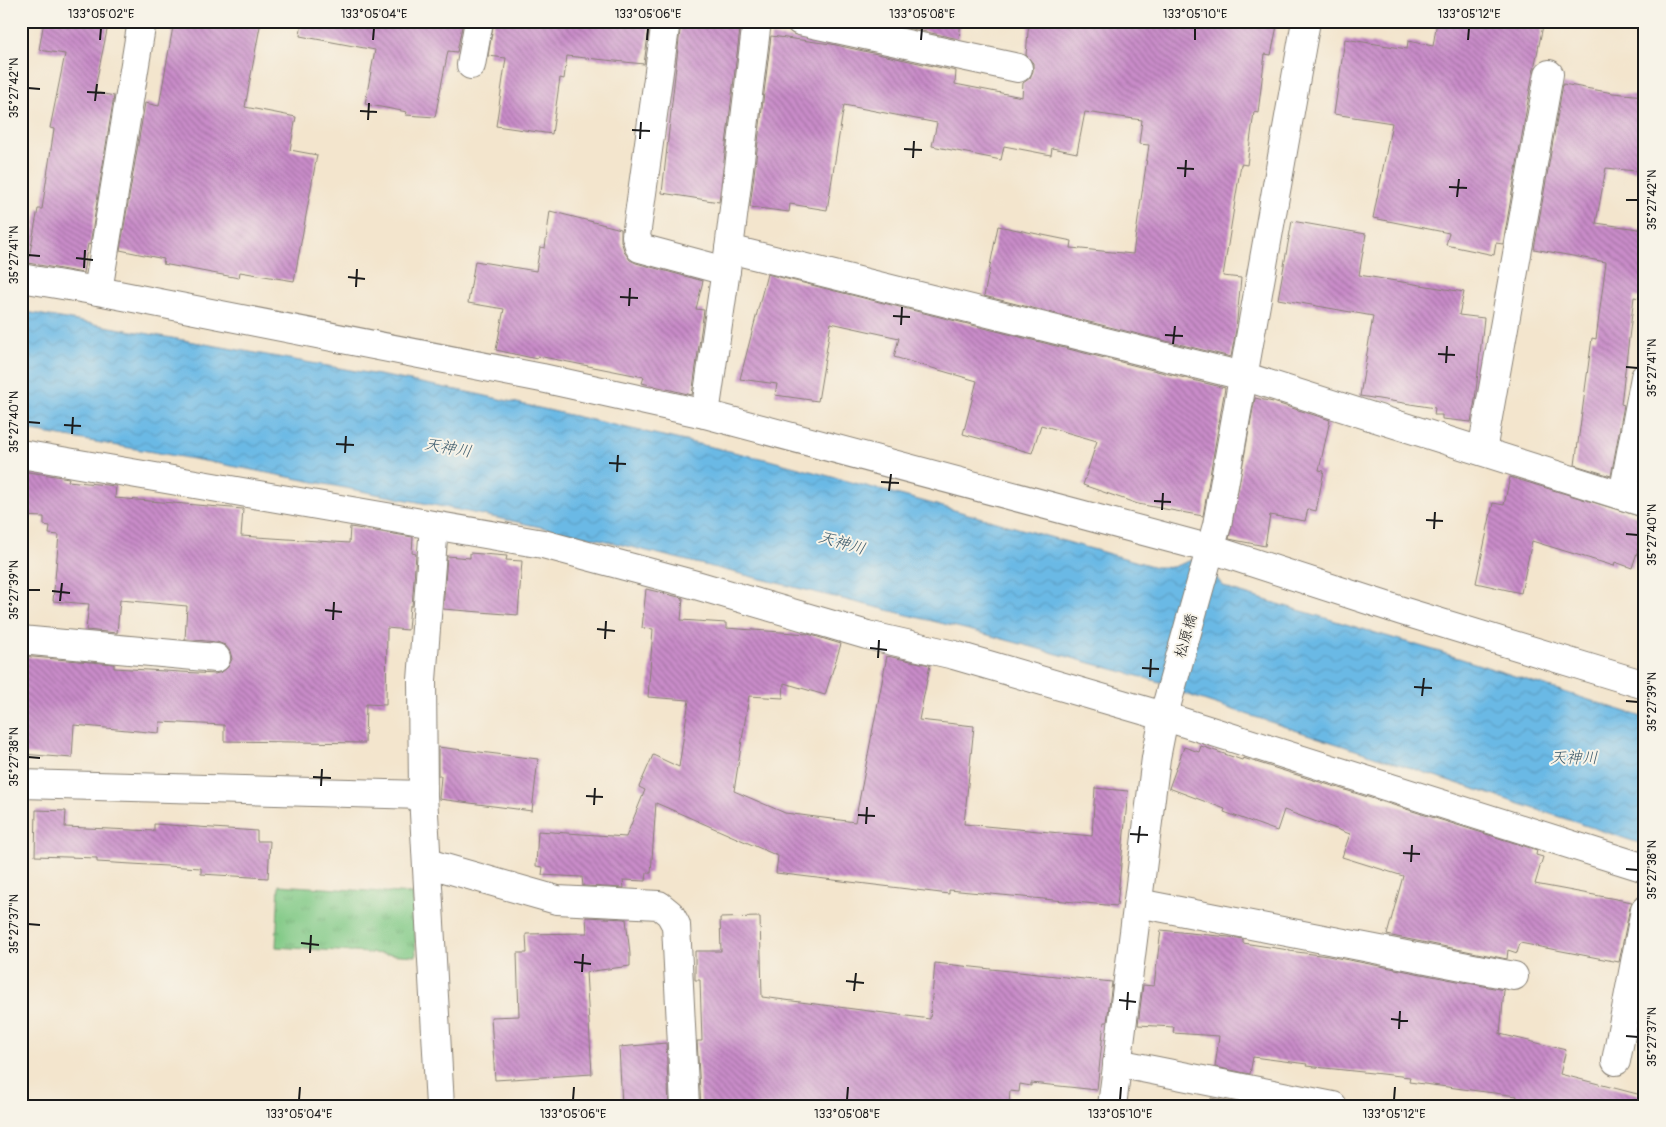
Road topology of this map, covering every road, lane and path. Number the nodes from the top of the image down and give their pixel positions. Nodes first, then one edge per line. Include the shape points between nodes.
1 (142, 21) edge
2 (479, 21) edge
3 (666, 21) edge
4 (757, 21) edge
5 (800, 21) edge
6 (1306, 21) edge
7 (472, 65) dead end
8 (1018, 68) dead end
9 (1549, 74) dead end
10 (727, 260) junction
11 (21, 278) edge
12 (98, 291) junction
13 (1243, 376) junction
14 (1645, 377) edge
15 (705, 414) junction
16 (1482, 451) junction
17 (21, 454) edge
18 (1634, 499) edge
19 (434, 526) junction
20 (1208, 557) junction
21 (21, 640) edge
22 (216, 658) dead end
23 (1645, 685) edge
24 (1165, 712) junction
25 (21, 784) edge
26 (423, 795) junction
27 (427, 863) junction
28 (1645, 868) edge
29 (1138, 903) junction
30 (1645, 910) edge
31 (1514, 976) dead end
32 (1616, 1061) dead end
33 (1117, 1063) junction
34 (440, 1106) edge
35 (685, 1106) edge
36 (1112, 1106) edge
37 (1333, 1106) edge

1 - 12 street
2 - 7 street
3 - 10 street via 636,236 640,248
4 - 10 street
5 - 8 street
6 - 13 street, 松原橋
9 - 16 street
10 - 13 street
10 - 15 street
11 - 12 street
12 - 15 street via 542,378
13 - 16 street
13 - 20 street, 松原橋 via 1217,525
14 - 18 street
15 - 20 street
16 - 18 street
17 - 19 street
19 - 24 street via 543,544 867,635
19 - 26 street via 422,680
20 - 23 street via 1402,611
20 - 24 street, 松原橋
21 - 22 street
24 - 28 street
24 - 29 street, 松原橋
25 - 26 street
26 - 27 street
27 - 34 street
27 - 35 street via 557,900 659,905 670,914 676,925
29 - 31 street
29 - 33 street, 松原橋
30 - 32 street
33 - 36 street, 松原橋
33 - 37 street

